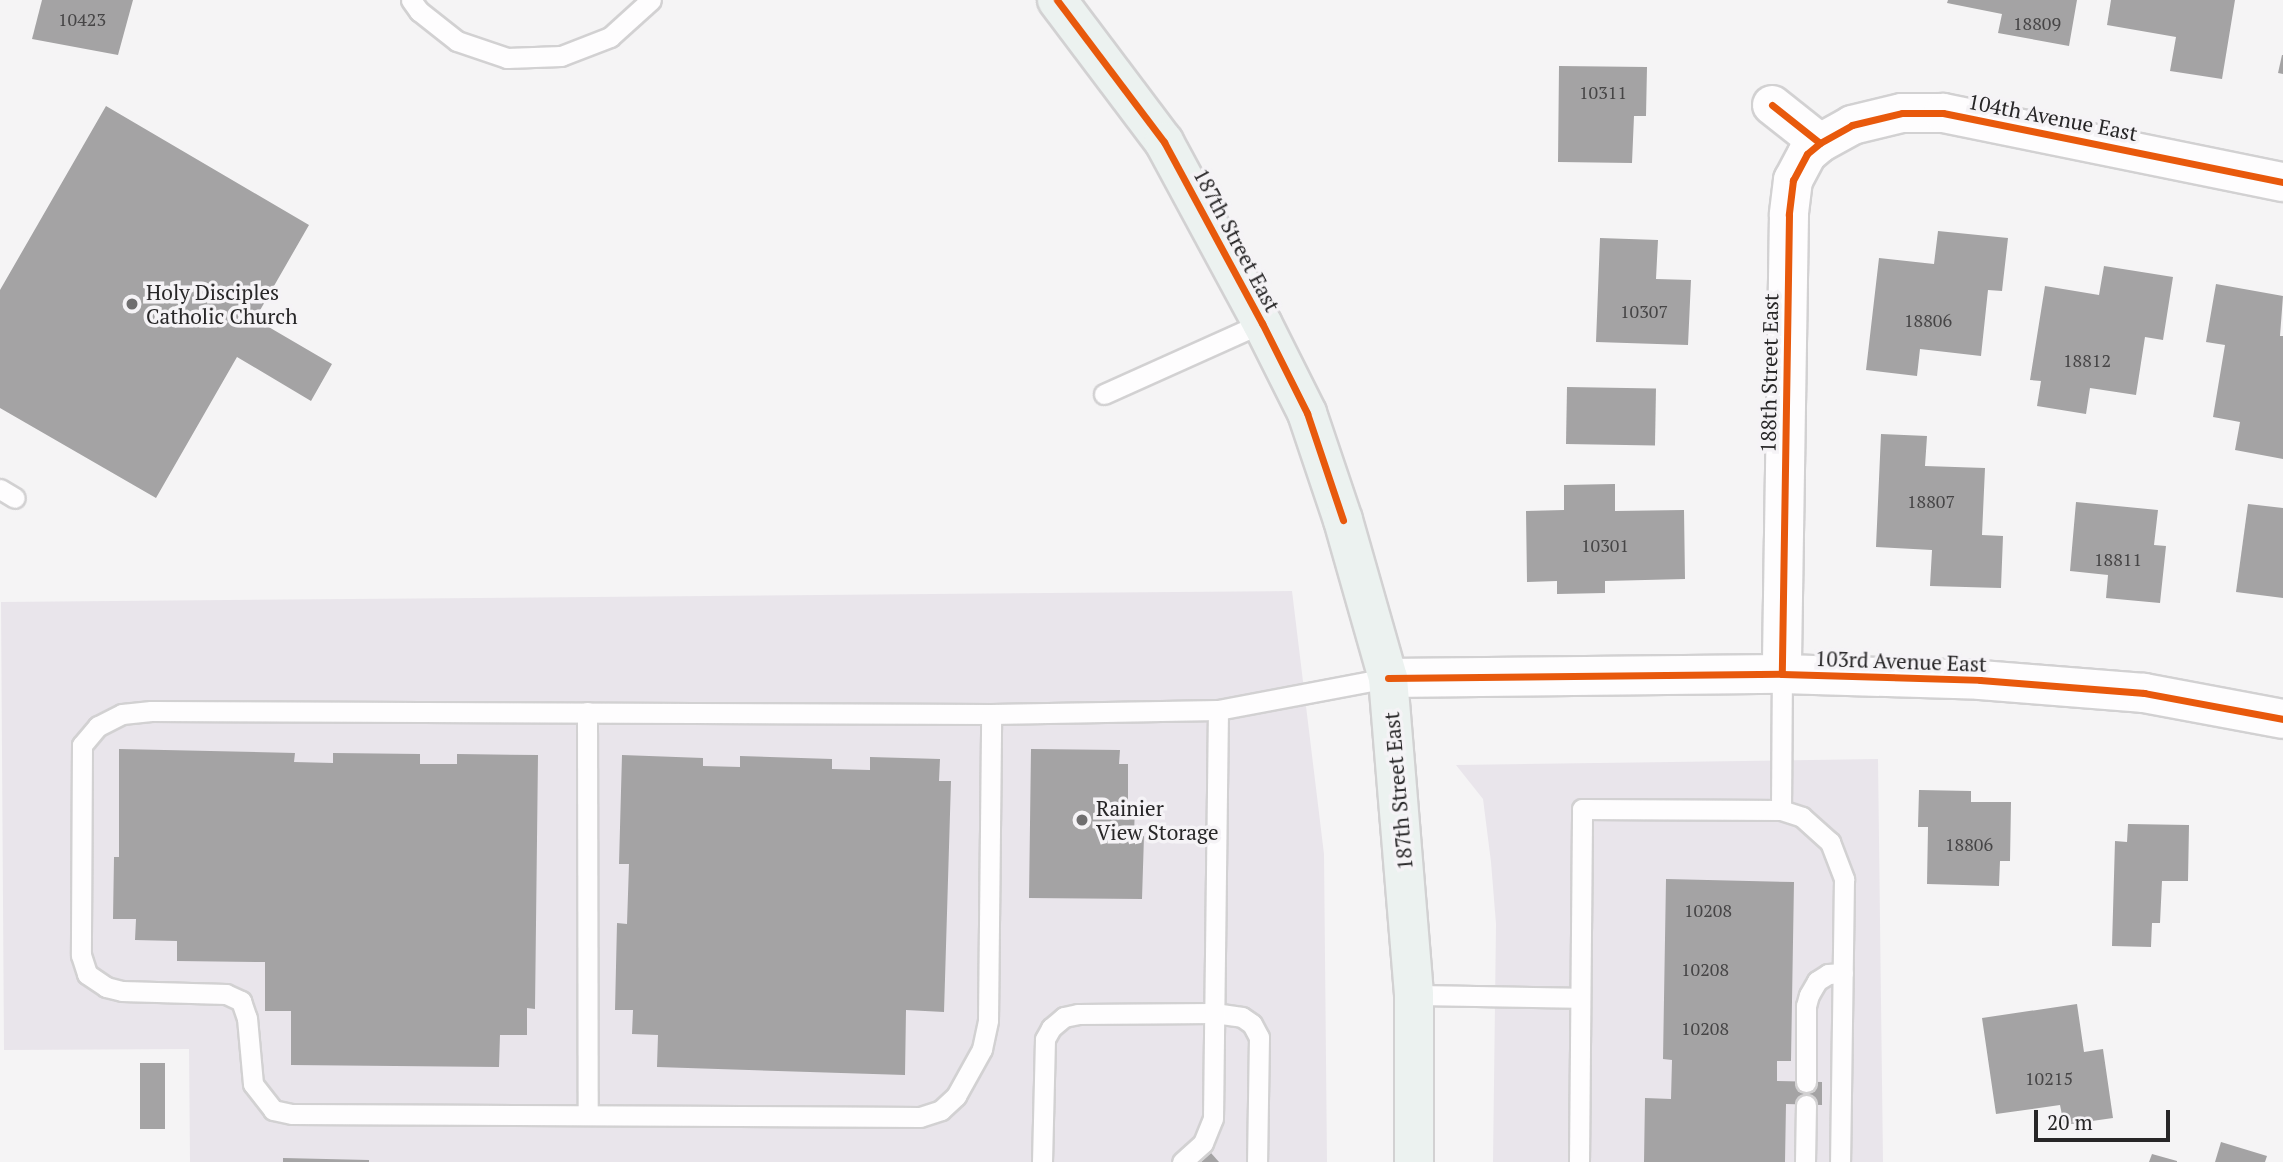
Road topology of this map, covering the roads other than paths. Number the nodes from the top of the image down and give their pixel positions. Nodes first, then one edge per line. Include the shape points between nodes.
1 (411, 0) edge
2 (651, 0) edge
3 (1057, 0) edge
4 (1772, 105) dead end
5 (1820, 143) junction
6 (2283, 182) edge
7 (1262, 323) junction
8 (1104, 394) dead end
9 (1782, 674) junction
10 (1388, 678) junction
11 (1218, 710) junction
12 (587, 712) junction
13 (991, 714) junction
14 (2283, 719) edge
15 (1781, 810) junction
16 (1843, 973) junction
17 (1415, 995) junction
18 (1580, 998) junction
19 (1214, 1013) junction
20 (1806, 1082) dead end
21 (1806, 1105) dead end
22 (588, 1115) junction
23 (1045, 1159) edge
24 (1182, 1162) edge
25 (1257, 1162) edge
26 (1414, 1162) edge
27 (1579, 1162) edge
28 (1805, 1162) edge
29 (1840, 1162) edge

1 - 2 lane via 457,41 508,58 561,57 610,37
3 - 7 street, 187th Street East via 1164,142
4 - 5 street
5 - 6 street, 104th Avenue East via 1852,125 1902,113 1943,113
5 - 9 street, 188th Street East via 1807,154 1793,180 1789,215
7 - 8 lane
7 - 10 street, 187th Street East via 1307,413
9 - 10 street, 103rd Avenue East
9 - 14 street, 103rd Avenue East via 1980,680 2144,693
9 - 15 lane
10 - 11 lane
10 - 17 street, 187th Street East
11 - 13 lane
11 - 19 lane
12 - 13 lane
12 - 22 lane
12 - 22 lane via 122,714 98,726 82,745 80,955 87,974 106,987 226,993 241,1001 247,1018 253,1084 273,1110 292,1114
13 - 22 lane via 988,1020 982,1049 956,1096 941,1111 920,1117
15 - 16 lane via 1819,829 1839,859 1844,879
15 - 18 lane via 1582,809
16 - 20 lane via 1817,981 1809,995
16 - 29 lane
17 - 18 lane
17 - 26 street, 187th Street East
18 - 27 lane
19 - 23 lane via 1064,1017 1045,1039
19 - 24 lane via 1213,1118 1203,1143
19 - 25 lane via 1242,1017 1259,1037
21 - 28 lane

